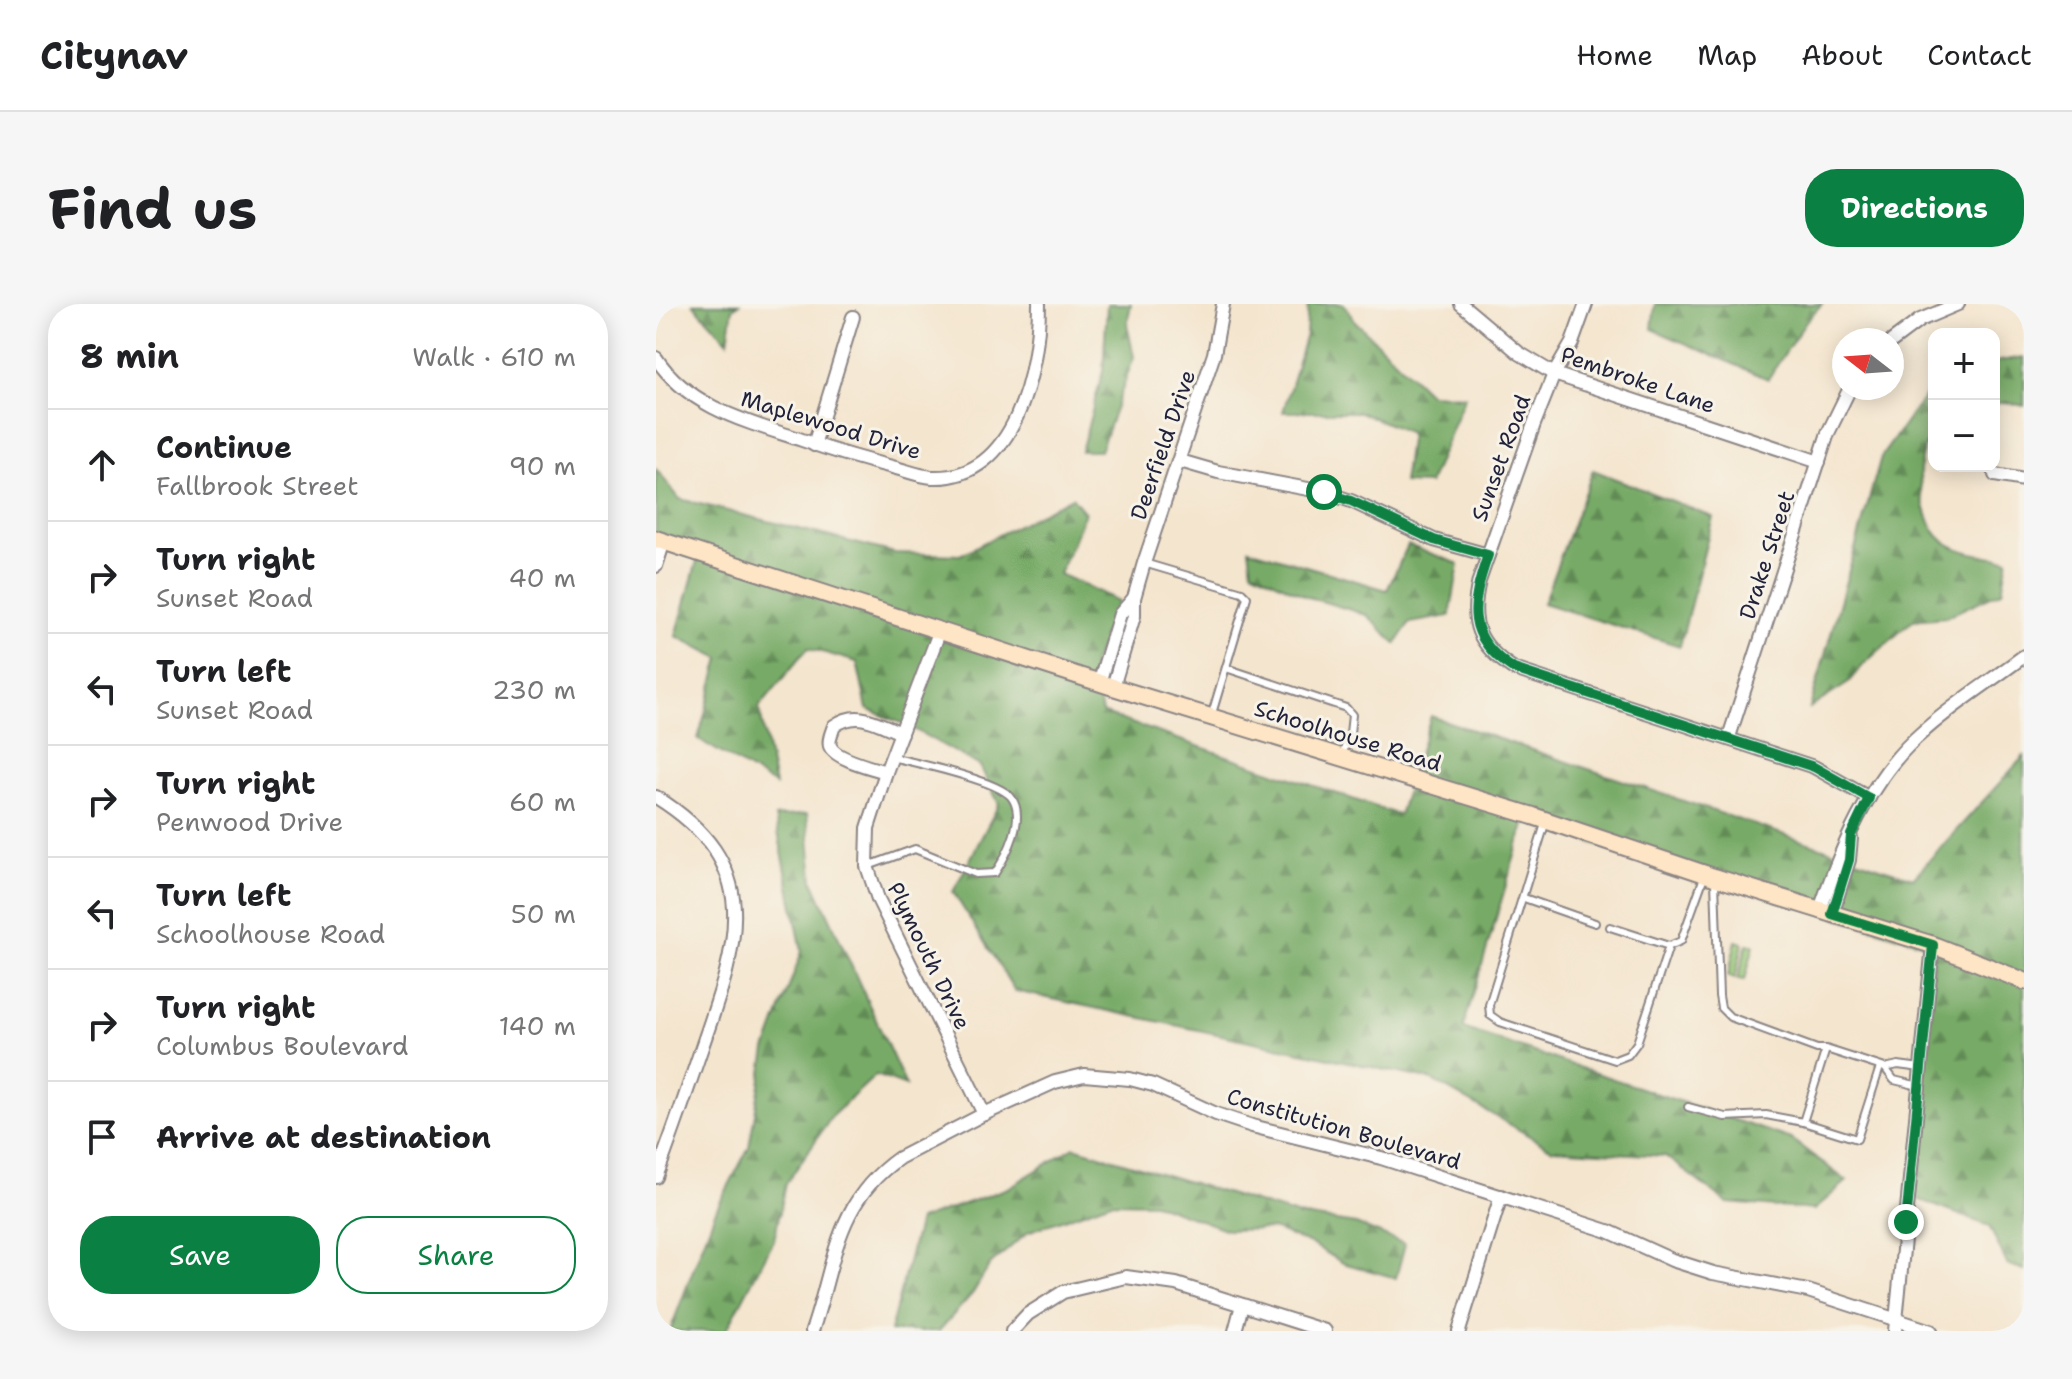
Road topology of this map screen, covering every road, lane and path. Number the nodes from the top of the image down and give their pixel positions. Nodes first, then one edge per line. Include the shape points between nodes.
1 (1039, 304) edge
2 (1223, 304) edge
3 (1461, 304) edge
4 (1586, 304) edge
5 (1958, 304) edge
6 (853, 317) dead end
7 (1904, 332) edge
8 (656, 358) edge
9 (1554, 374) junction
10 (1844, 400) edge
11 (814, 445) junction
12 (1180, 461) junction
13 (1819, 462) junction
14 (1995, 475) dead end
15 (2024, 480) edge
16 (660, 540) edge
17 (1488, 555) junction
18 (1144, 563) junction
19 (656, 566) edge
20 (940, 630) junction
21 (2024, 656) edge
22 (1226, 668) junction
23 (1106, 685) junction
24 (1211, 717) junction
25 (901, 733) junction
26 (1729, 737) junction
27 (891, 757) junction
28 (1341, 758) junction
29 (886, 772) junction
30 (656, 797) edge
31 (1869, 798) junction
32 (1546, 820) junction
33 (867, 866) junction
34 (1710, 875) junction
35 (1524, 898) junction
36 (1826, 912) junction
37 (1595, 923) dead end
38 (1610, 927) dead end
39 (1933, 945) junction
40 (1669, 946) junction
41 (2024, 981) edge
42 (1826, 1049) junction
43 (1882, 1068) junction
44 (1922, 1068) junction
45 (1920, 1087) junction
46 (1688, 1107) dead end
47 (984, 1114) junction
48 (1803, 1122) junction
49 (656, 1177) edge
50 (1501, 1196) junction
51 (1242, 1305) junction
52 (1896, 1326) edge
53 (812, 1331) edge
54 (1012, 1331) edge
55 (1235, 1331) edge
56 (1325, 1331) edge
57 (1459, 1331) edge
58 (1931, 1331) edge

1 - 11 street, Maplewood Drive via 1026,393 1013,424 986,460 969,470 931,477
2 - 12 street, Deerfield Drive via 1214,354
3 - 9 street, Pembroke Lane via 1519,353
4 - 9 street, Sunset Road
5 - 7 street
6 - 11 street
8 - 11 street, Maplewood Drive via 693,397 732,417
9 - 13 street, Pembroke Lane
9 - 17 street, Sunset Road
10 - 13 street, Drake Street
12 - 17 street via 1324,492 1434,540
12 - 18 street, Deerfield Drive
13 - 26 street, Drake Street
14 - 15 street
16 - 19 street
16 - 20 street, Schoolhouse Road
17 - 26 street, Sunset Road via 1473,605 1474,621 1501,661
18 - 22 lane via 1247,597
18 - 23 street, Deerfield Drive via 1134,598 1120,614
20 - 23 street, Schoolhouse Road
20 - 25 street, Plymouth Drive
21 - 31 street via 1916,738
22 - 24 lane
22 - 28 lane via 1346,708 1352,715
23 - 24 street, Schoolhouse Road
24 - 28 street, Schoolhouse Road
25 - 27 street, Plymouth Drive
25 - 29 street via 861,717 834,726 831,748 837,755
26 - 31 street, Sunset Road via 1814,767
27 - 29 street, Plymouth Drive
27 - 33 lane via 1009,794 1016,823 1007,856 995,873 976,874 915,849
28 - 32 street, Schoolhouse Road
29 - 33 street, Plymouth Drive via 868,828
30 - 49 street via 681,812 717,852 734,894 736,919 723,986
31 - 36 street via 1838,857
32 - 34 street, Schoolhouse Road
32 - 35 lane
33 - 47 street, Plymouth Drive via 878,899
34 - 36 street, Schoolhouse Road
34 - 40 lane via 1681,941
34 - 42 lane via 1721,1008 1730,1017
35 - 37 lane
35 - 40 lane via 1489,1005 1490,1015 1514,1027 1615,1060 1628,1055 1637,1043
36 - 39 street, Schoolhouse Road
38 - 40 lane
39 - 41 street, Schoolhouse Road
39 - 44 street
42 - 43 lane
42 - 48 lane
43 - 44 lane
43 - 45 lane via 1894,1080
43 - 48 lane via 1857,1139
44 - 45 street
45 - 52 street
46 - 48 lane via 1725,1117 1766,1115
47 - 50 street, Constitution Boulevard via 1055,1082 1084,1075 1130,1079 1252,1126 1381,1158
47 - 53 street, Constitution Boulevard via 899,1158 856,1200 842,1228
50 - 52 street, Constitution Boulevard via 1608,1231 1672,1260 1808,1291
50 - 57 street
51 - 54 street via 1176,1284 1126,1277 1063,1292
51 - 55 street
51 - 56 street
52 - 58 street, Constitution Boulevard

